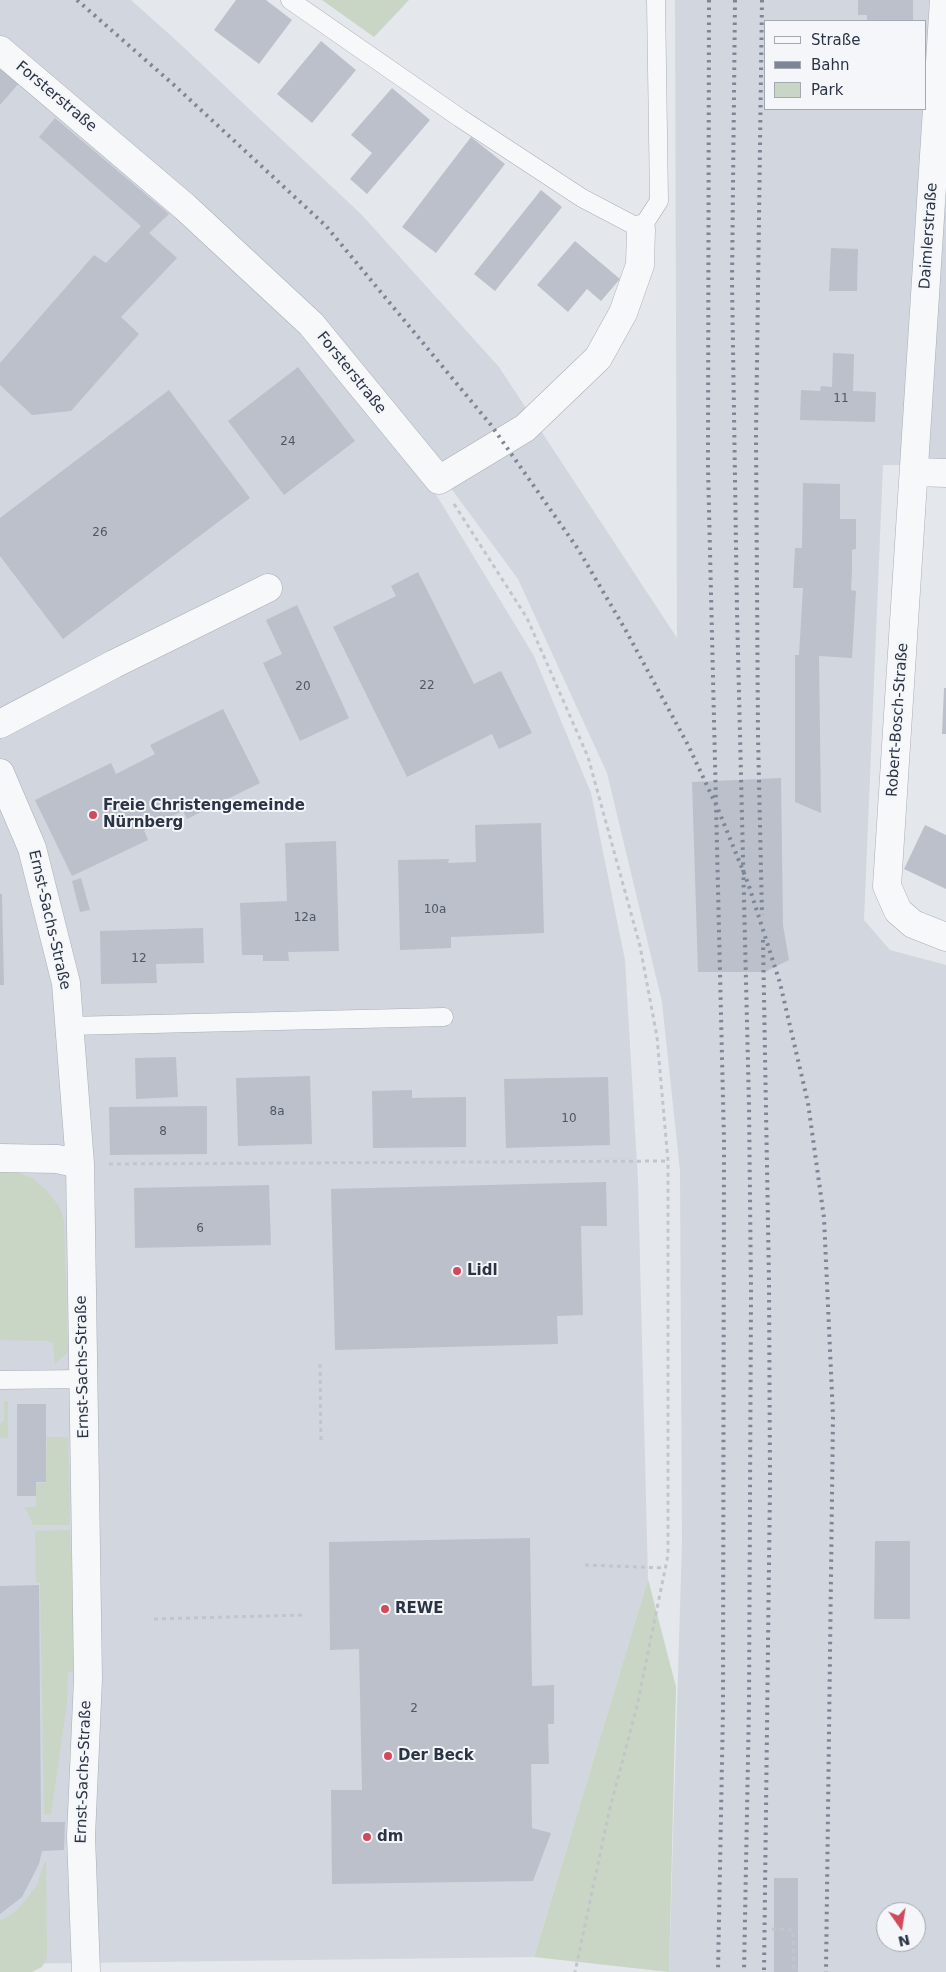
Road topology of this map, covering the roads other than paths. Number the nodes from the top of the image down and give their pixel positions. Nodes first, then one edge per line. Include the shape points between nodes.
1 (290, 0) edge
2 (656, 0) edge
3 (944, 0) edge
4 (0, 50) edge
5 (943, 63) edge
6 (641, 228) junction
7 (914, 472) junction
8 (946, 473) edge
9 (268, 588) dead end
10 (0, 724) edge
11 (0, 773) edge
12 (946, 937) edge
13 (444, 1017) dead end
14 (69, 1026) junction
15 (0, 1158) edge
16 (80, 1164) junction
17 (83, 1379) junction
18 (0, 1380) edge
19 (86, 1972) edge

1 - 6 lane via 582,198
2 - 6 lane via 658,201
3 - 5 street, Daimlerstraße
4 - 6 street, Forsterstraße via 186,207 311,324 438,480 526,428 598,358 624,312 640,265
5 - 7 street, Daimlerstraße
7 - 8 street
7 - 12 street, Robert-Bosch-Straße via 887,886 898,911 913,924
9 - 10 street
11 - 14 street, Ernst-Sachs-Straße via 32,848 66,983
13 - 14 lane
14 - 16 street, Ernst-Sachs-Straße
15 - 16 street via 57,1159
16 - 17 street, Ernst-Sachs-Straße
17 - 18 lane
17 - 19 street, Ernst-Sachs-Straße via 88,1679 81,1836

